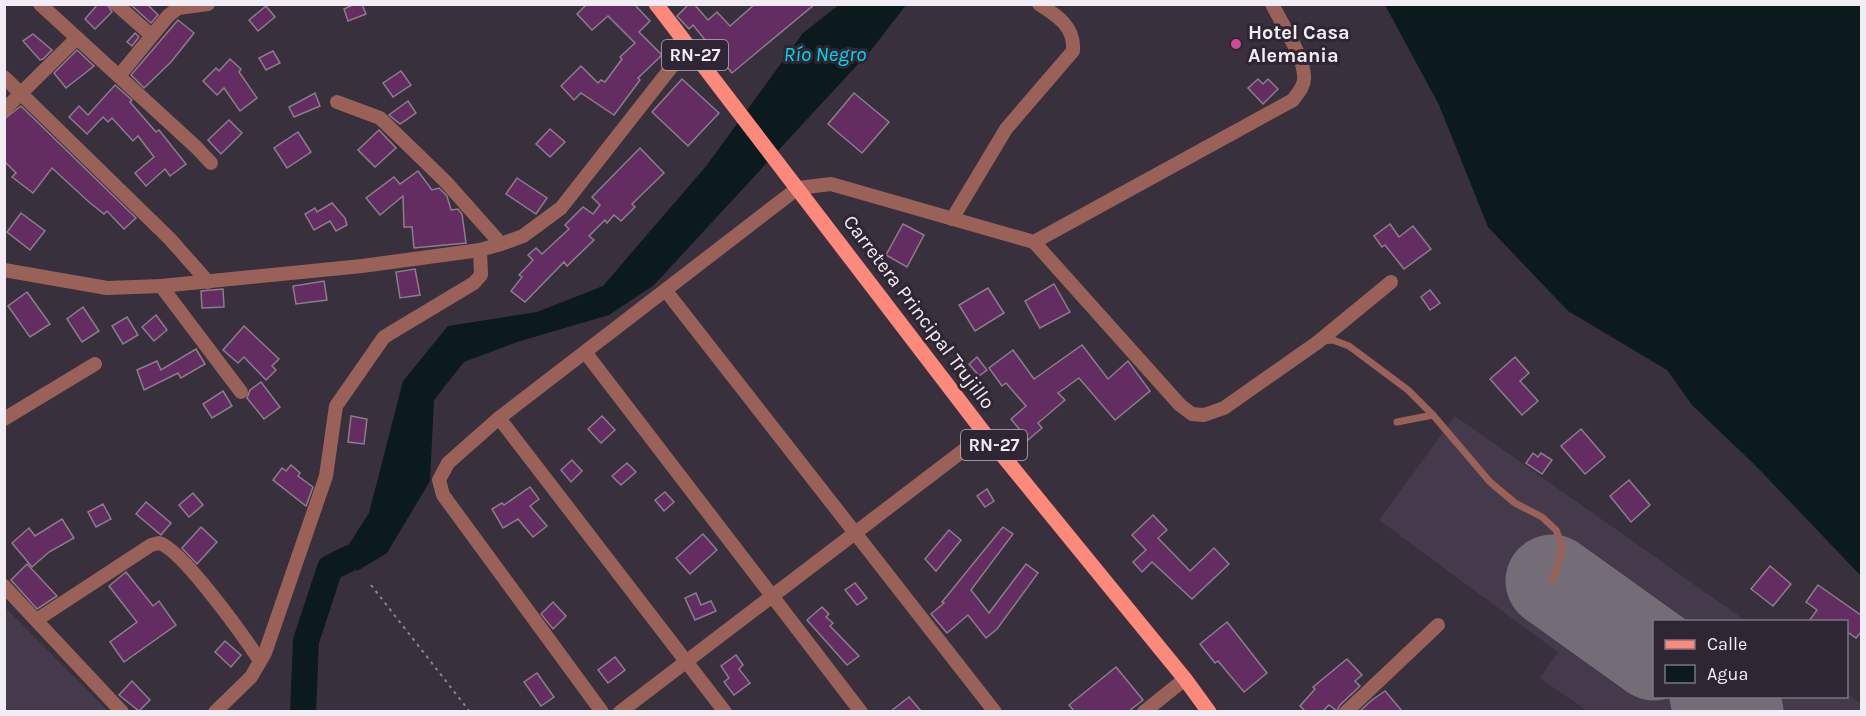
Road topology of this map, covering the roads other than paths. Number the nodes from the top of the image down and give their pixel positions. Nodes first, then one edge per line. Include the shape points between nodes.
1 (40, 4) edge
2 (116, 4) edge
3 (208, 4) edge
4 (656, 4) edge
5 (1039, 4) edge
6 (1272, 4) edge
7 (151, 35) junction
8 (77, 39) junction
9 (688, 46) junction
10 (119, 76) junction
11 (4, 77) edge
12 (22, 93) junction
13 (336, 102) dead end
14 (4, 110) edge
15 (211, 164) dead end
16 (798, 188) junction
17 (952, 219) junction
18 (1034, 242) junction
19 (501, 244) junction
20 (480, 250) junction
21 (4, 270) edge
22 (208, 282) junction
23 (1391, 282) dead end
24 (161, 286) junction
25 (666, 291) junction
26 (1318, 342) junction
27 (585, 352) junction
28 (95, 364) dead end
29 (241, 392) dead end
30 (1433, 415) junction
31 (499, 418) junction
32 (4, 419) edge
33 (1397, 422) dead end
34 (985, 434) junction
35 (856, 532) junction
36 (1552, 581) dead end
37 (4, 586) edge
38 (773, 595) junction
39 (38, 619) junction
40 (1438, 625) dead end
41 (260, 661) junction
42 (686, 661) junction
43 (1185, 679) junction
44 (122, 711) edge
45 (215, 711) edge
46 (602, 711) edge
47 (620, 711) edge
48 (725, 711) edge
49 (861, 711) edge
50 (995, 711) edge
51 (1144, 711) edge
52 (1209, 711) edge
53 (1346, 711) edge

1 - 8 street
2 - 7 street
3 - 7 street via 178,8
4 - 9 main road, RN-27
5 - 17 street via 1067,25 1074,41 1073,51 1006,129
6 - 18 street via 1299,56 1305,78 1293,100
7 - 10 street
8 - 10 street
8 - 12 street
9 - 16 main road, Carretera Principal Trujillo / RN-27
9 - 19 street via 561,208 534,230
10 - 15 street
11 - 12 street
12 - 14 street
12 - 22 street
13 - 19 street via 380,118 445,181
16 - 17 street via 831,184
16 - 25 street
16 - 34 main road, Carretera Principal Trujillo / RN-27
17 - 18 street
18 - 26 street via 1192,414 1204,416 1224,408
19 - 20 street
20 - 22 street
20 - 41 street via 481,275 474,283 384,337 336,406 326,476
21 - 24 street via 107,288
22 - 24 street
23 - 26 street
24 - 29 street
25 - 27 street
25 - 35 street
26 - 30 lane via 1333,340 1349,346 1408,390
27 - 31 street
27 - 38 street
28 - 32 street
30 - 33 lane
30 - 36 lane via 1490,482 1556,530 1561,554
31 - 42 street
31 - 46 street via 448,463 439,480 443,495
34 - 35 street
34 - 43 main road, Carretera Principal Trujillo / RN-27
35 - 38 street
35 - 50 street
37 - 39 street
38 - 42 street
38 - 49 street
39 - 41 street via 159,543 171,550 225,610
39 - 44 street
40 - 53 street
41 - 45 street via 251,677
42 - 47 street
42 - 48 street
43 - 51 street
43 - 52 main road, Carretera Principal Trujillo / RN-27

